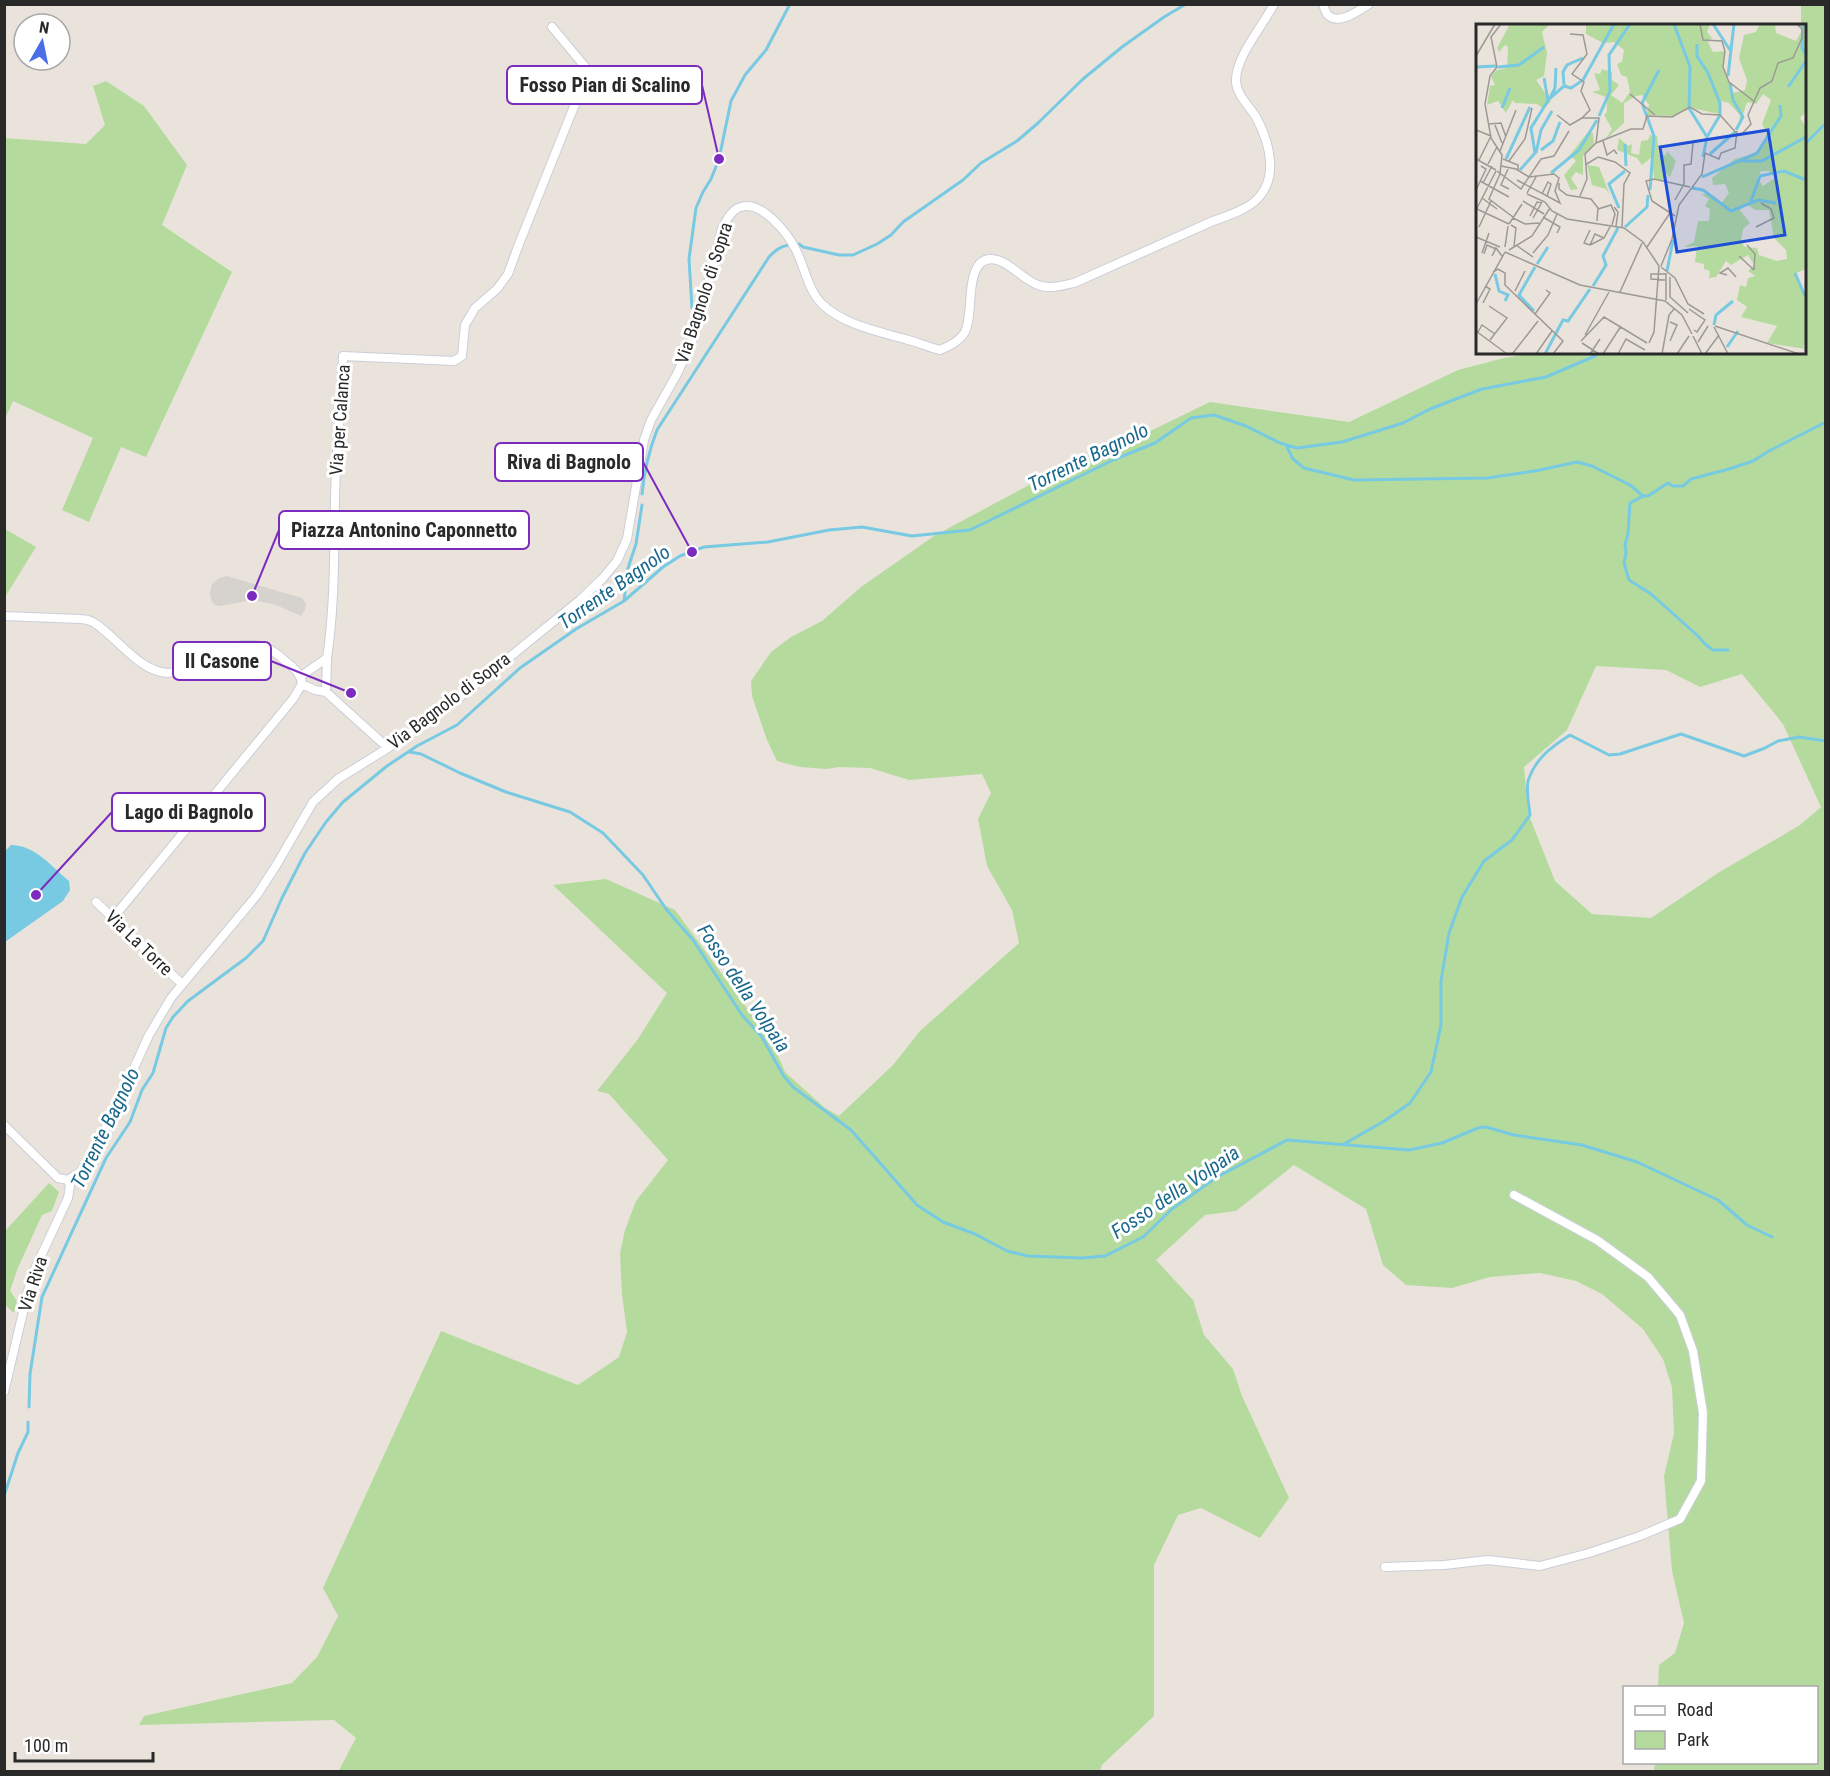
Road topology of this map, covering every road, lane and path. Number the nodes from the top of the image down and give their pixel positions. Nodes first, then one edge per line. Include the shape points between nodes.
1 (1274, 4) edge
2 (1323, 4) edge
3 (1369, 4) edge
4 (552, 27) dead end
5 (4, 616) edge
6 (327, 658) junction
7 (302, 680) junction
8 (326, 692) junction
9 (387, 748) junction
10 (96, 902) dead end
11 (113, 918) junction
12 (182, 984) junction
13 (4, 1125) edge
14 (68, 1180) junction
15 (1514, 1195) dead end
16 (4, 1392) edge
17 (1384, 1567) dead end

1 - 9 street, Via Bagnolo di Sopra via 1238,66 1236,79 1237,88 1262,130 1270,158 1266,189 1254,202 1074,283 1042,286 998,260 985,259 975,271 971,285 969,323 964,334 956,343 940,350 845,320 829,310 815,294 797,252 779,226 762,210 739,207 722,229 691,344 644,440 627,539 616,561 580,600 459,698
2 - 3 street via 1334,19
4 - 6 street, Via per Calanca via 587,74 508,274 475,308 465,325 462,356 454,361 344,356
5 - 7 street via 92,621 155,670 170,673 236,645 256,644 278,653
6 - 7 street
6 - 8 street
7 - 8 street via 315,690
7 - 11 street via 293,699
8 - 9 street
9 - 12 street, Via Bagnolo di Sopra via 338,779 313,802 257,895
10 - 11 street, Via La Torre
11 - 12 street, Via La Torre
12 - 14 street, Via Bagnolo di Sopra via 149,1035 92,1154 80,1172
13 - 14 street via 54,1174
14 - 16 street, Via Riva via 68,1198 30,1283
15 - 17 street via 1598,1240 1648,1277 1680,1315 1693,1352 1702,1413 1701,1481 1680,1519 1589,1553 1540,1566 1488,1560

